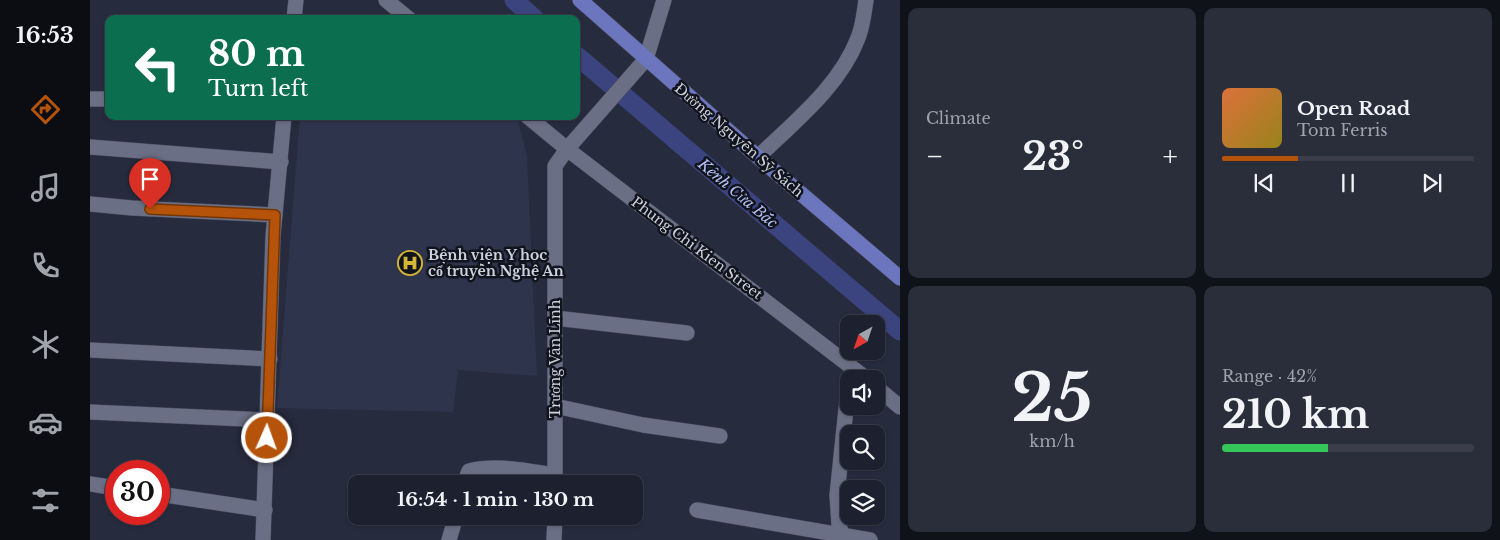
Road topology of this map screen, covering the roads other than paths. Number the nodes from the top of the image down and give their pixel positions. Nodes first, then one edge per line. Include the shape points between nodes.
1 (296, 0) edge
2 (386, 0) edge
3 (580, 0) edge
4 (664, 0) edge
5 (866, 0) edge
6 (294, 15) edge
7 (404, 15) edge
8 (642, 64) junction
9 (90, 99) edge
10 (105, 99) edge
11 (284, 120) edge
12 (532, 120) edge
13 (90, 147) edge
14 (567, 149) junction
15 (758, 157) junction
16 (281, 162) junction
17 (90, 204) edge
18 (275, 215) junction
19 (900, 278) edge
20 (555, 318) junction
21 (687, 333) dead end
22 (90, 350) edge
23 (270, 359) junction
24 (844, 370) edge
25 (885, 394) edge
26 (555, 406) junction
27 (900, 407) edge
28 (90, 412) edge
29 (845, 415) edge
30 (267, 420) junction
31 (720, 436) dead end
32 (467, 475) edge
33 (537, 475) edge
34 (555, 475) edge
35 (90, 484) edge
36 (105, 486) edge
37 (170, 496) edge
38 (265, 510) junction
39 (697, 510) dead end
40 (454, 525) edge
41 (556, 525) edge
42 (842, 537) edge
43 (559, 539) edge
44 (263, 540) edge
45 (450, 540) edge
46 (870, 540) edge

1 - 6 street
2 - 7 street
3 - 8 main road, Đường Nguyễn Sỹ Sách
4 - 8 street
5 - 15 street via 859,36 836,77
8 - 14 street, Trương Văn Lĩnh
8 - 15 main road, Đường Nguyễn Sỹ Sách
9 - 10 street
11 - 16 street
12 - 14 street, Phung Chi Kien Street
13 - 16 street
14 - 20 street, Trương Văn Lĩnh via 555,166
14 - 24 street, Phung Chi Kien Street
15 - 19 main road, Đường Nguyễn Sỹ Sách
16 - 18 street
17 - 18 street
18 - 23 street
20 - 21 street
20 - 26 street, Trương Văn Lĩnh
22 - 23 street
23 - 30 street
25 - 27 street
26 - 31 street via 643,425
26 - 34 street, Trương Văn Lĩnh
28 - 30 street
29 - 42 street via 837,495
30 - 38 street
32 - 33 street via 469,471 479,468 510,469
35 - 36 street
37 - 38 street
38 - 44 street
39 - 42 street
40 - 45 street
41 - 43 street
42 - 46 street

